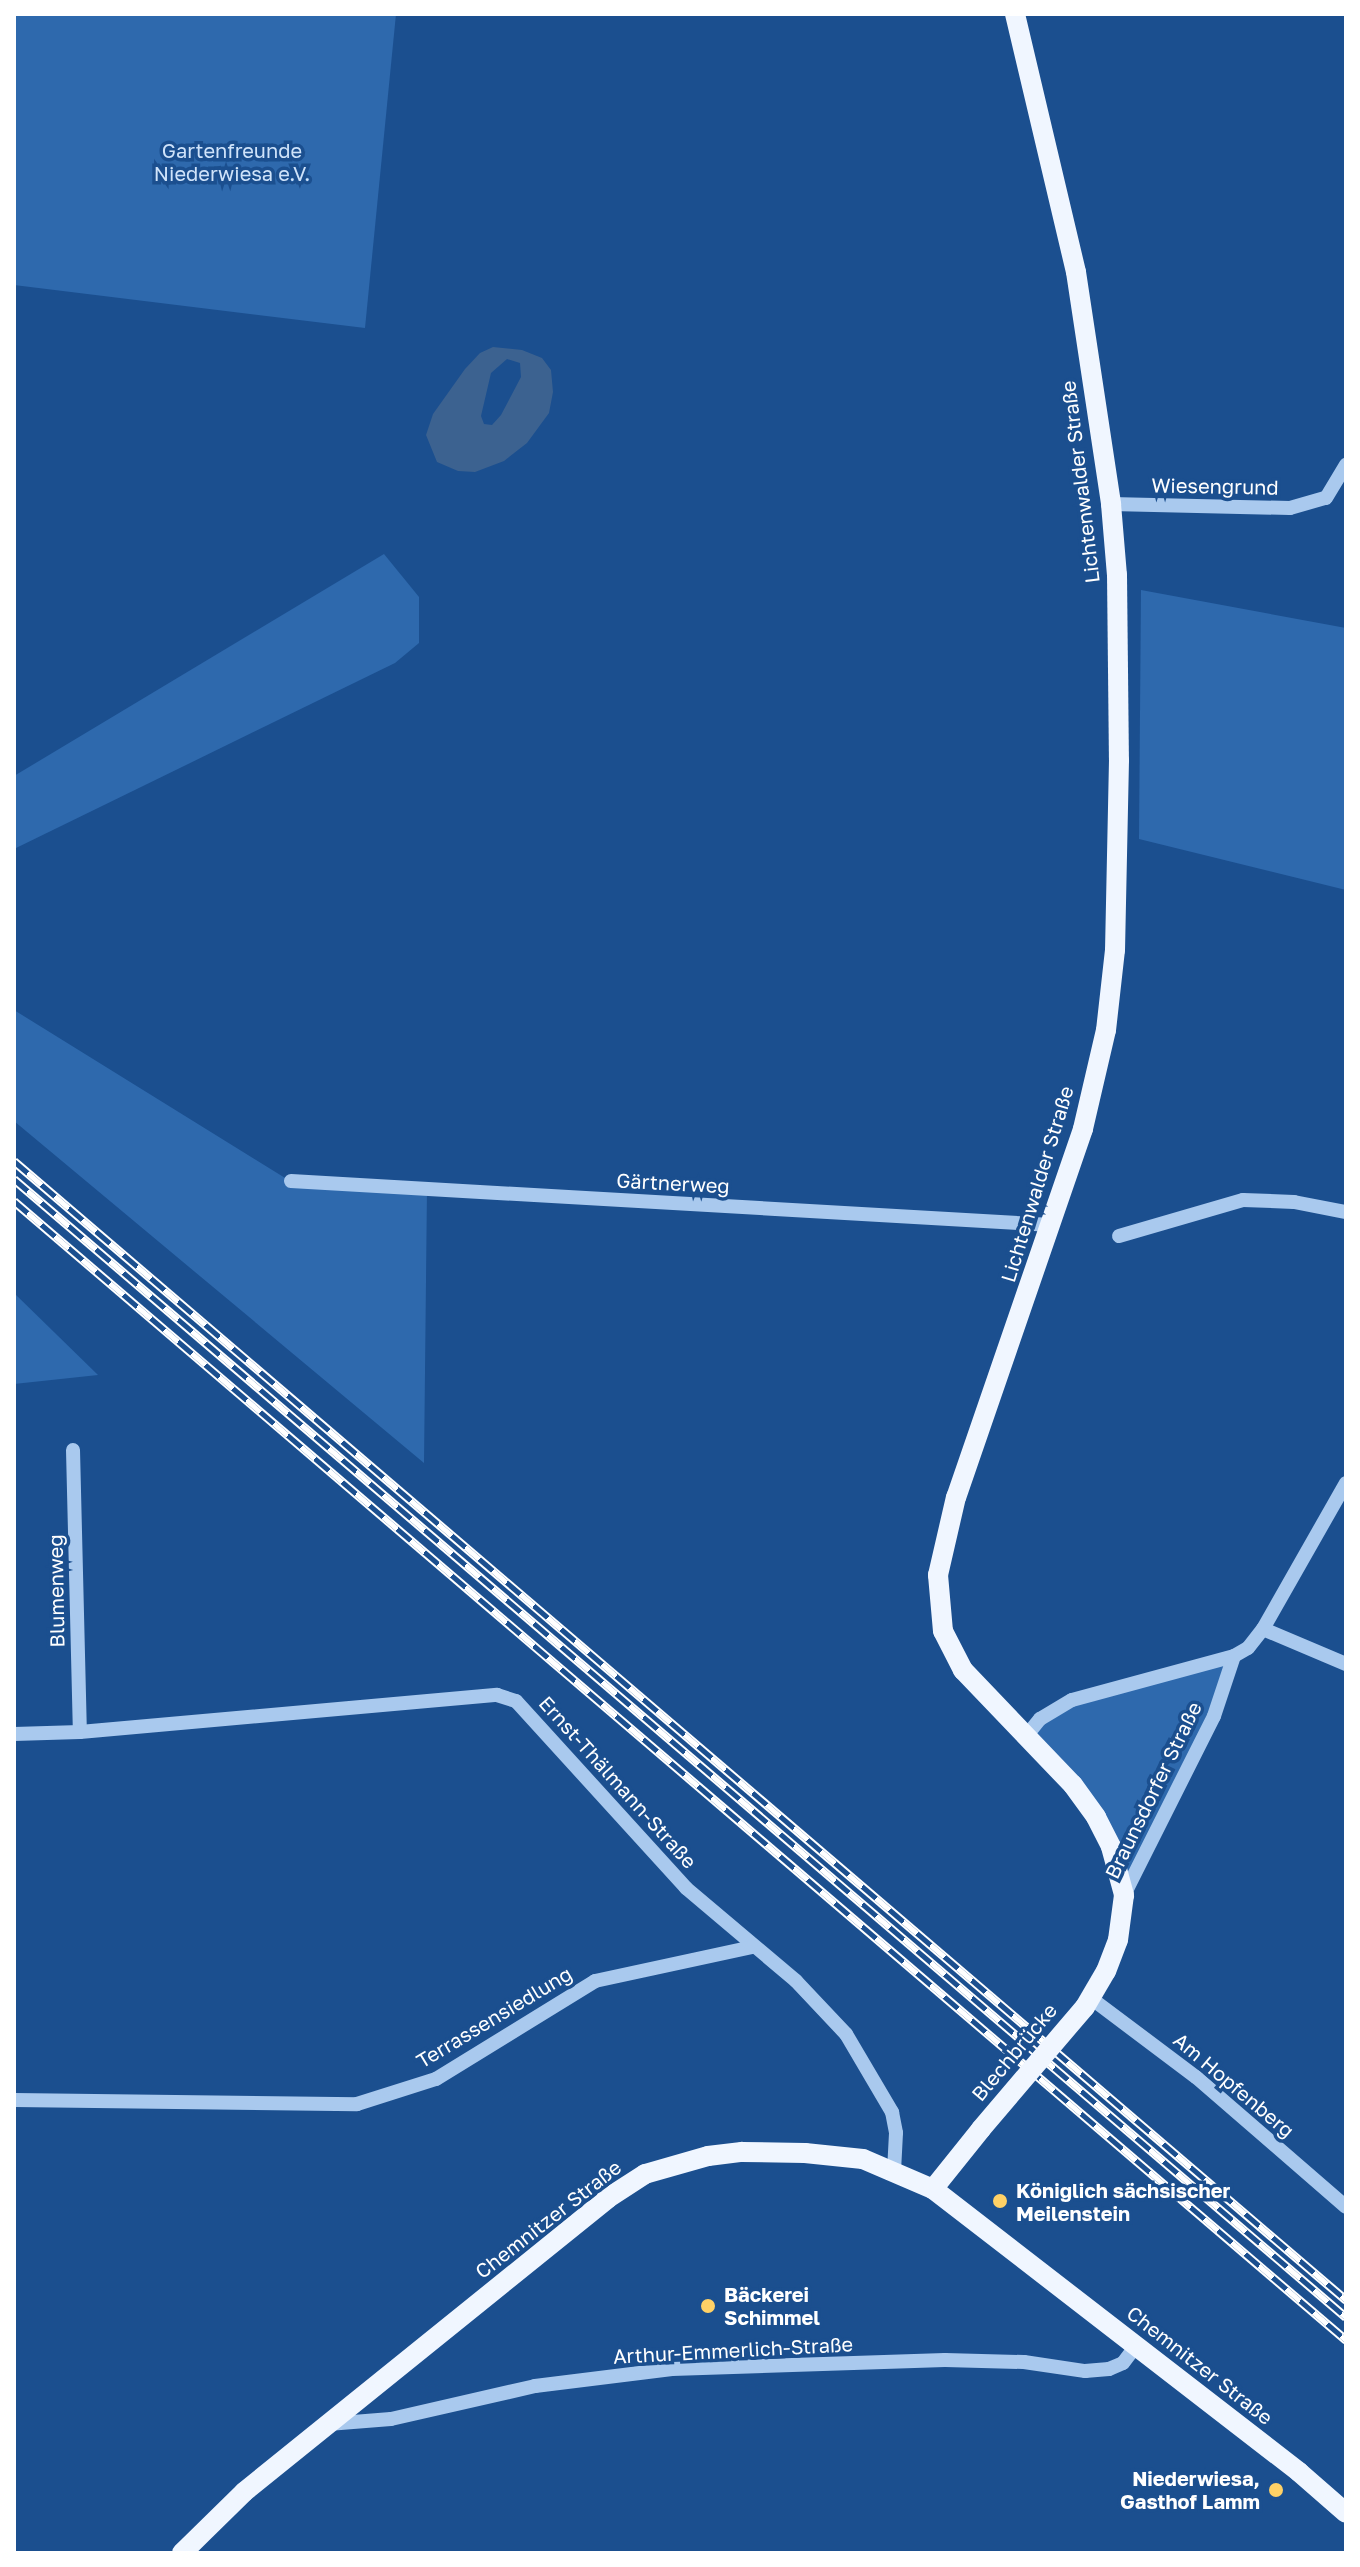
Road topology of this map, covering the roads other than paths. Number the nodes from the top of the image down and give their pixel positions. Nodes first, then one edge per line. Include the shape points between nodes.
1 (1015, 14) edge
2 (1346, 465) edge
3 (1111, 504) junction
4 (291, 1181) dead end
5 (1346, 1212) edge
6 (1052, 1225) junction
7 (1119, 1236) dead end
8 (73, 1450) dead end
9 (1346, 1483) edge
10 (1263, 1629) junction
11 (1234, 1656) junction
12 (1346, 1664) edge
13 (80, 1732) junction
14 (14, 1734) edge
15 (1027, 1735) junction
16 (1124, 1895) junction
17 (752, 1947) junction
18 (1088, 2003) junction
19 (14, 2100) edge
20 (894, 2170) junction
21 (933, 2189) junction
22 (1346, 2207) edge
23 (1136, 2346) junction
24 (328, 2424) junction
25 (1346, 2513) edge
26 (182, 2553) edge

1 - 3 main road, Lichtenwalder Straße via 1076,272
2 - 3 street, Wiesengrund via 1326,498 1290,508
3 - 6 main road, Lichtenwalder Straße via 1119,760 1115,950 1106,1030 1083,1129
4 - 6 street, Gärtnerweg
5 - 7 street via 1243,1200
6 - 15 main road, Lichtenwalder Straße via 956,1497 938,1575 943,1631 952,1651 984,1695
8 - 13 street, Blumenweg
9 - 10 street, Braunsdorfer Straße
10 - 11 street, Braunsdorfer Straße
10 - 12 street
11 - 15 street, Braunsdorfer Straße via 1072,1700 1040,1719
11 - 16 street, Braunsdorfer Straße via 1214,1716
13 - 14 street, Ernst-Thälmann-Straße
13 - 17 street, Ernst-Thälmann-Straße via 497,1695 516,1701 686,1888
15 - 16 main road, Lichtenwalder Straße via 1096,1817
16 - 18 main road, Lichtenwalder Straße via 1118,1940
17 - 19 street, Terrassensiedlung via 595,1981 436,2079 357,2104
17 - 20 street, Ernst-Thälmann-Straße via 796,1981 846,2034 871,2071 892,2112
18 - 21 main road, Blechbrücke, bridge
18 - 22 street, Am Hopfenberg via 1196,2077
20 - 21 main road, Chemnitzer Straße
20 - 24 main road, Chemnitzer Straße via 834,2155 742,2152 645,2174 569,2227
21 - 23 main road, Chemnitzer Straße
23 - 24 street, Arthur-Emmerlich-Straße via 1123,2363 1085,2371 1024,2362 945,2360 672,2369 535,2386 391,2419
23 - 25 main road, Chemnitzer Straße
24 - 26 main road, Chemnitzer Straße via 244,2492

